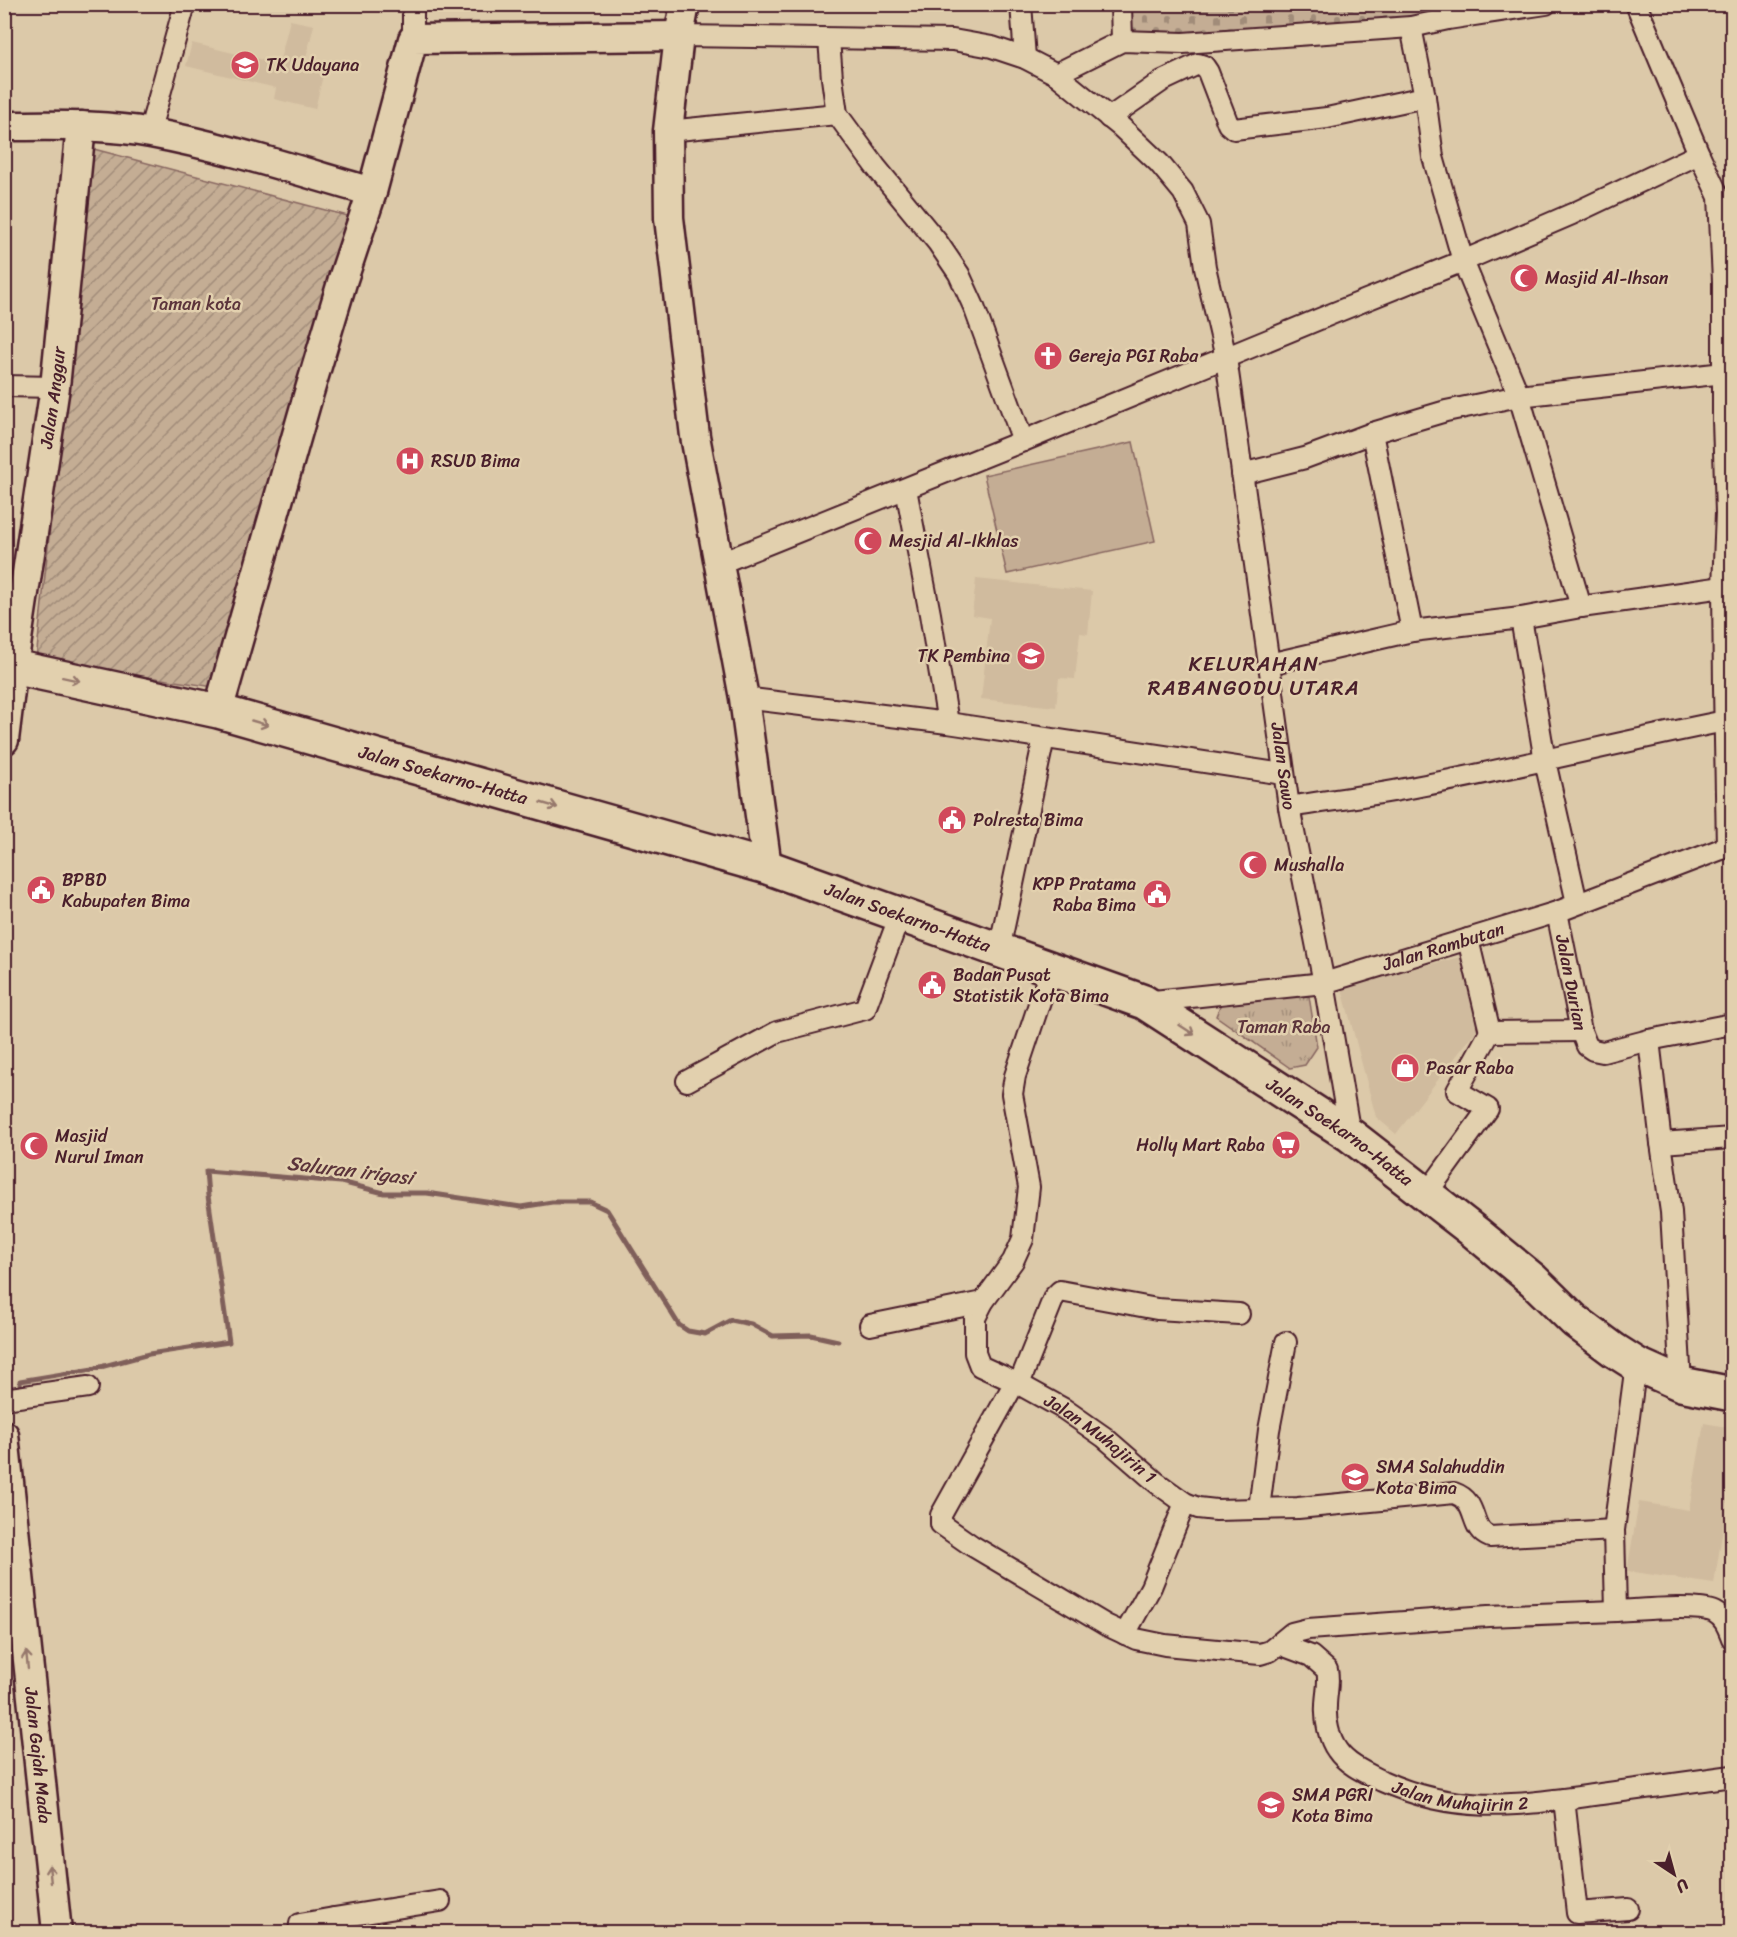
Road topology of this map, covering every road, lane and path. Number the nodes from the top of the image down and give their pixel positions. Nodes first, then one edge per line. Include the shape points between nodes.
1 (185, 4) edge
2 (412, 4) edge
3 (685, 4) edge
4 (1021, 4) edge
5 (1121, 4) edge
6 (1546, 4) edge
7 (1636, 4) edge
8 (1411, 27) junction
9 (679, 36) junction
10 (413, 39) junction
11 (830, 39) junction
12 (1122, 41) junction
13 (1025, 58) junction
14 (1056, 74) junction
15 (1425, 97) junction
16 (837, 114) junction
17 (1109, 118) junction
18 (4, 126) edge
19 (81, 126) junction
20 (668, 131) junction
21 (149, 133) junction
22 (1699, 154) junction
23 (372, 192) junction
24 (1463, 261) junction
25 (1728, 280) edge
26 (1227, 358) junction
27 (1724, 373) junction
28 (4, 386) edge
29 (55, 387) junction
30 (1519, 396) junction
31 (1728, 419) edge
32 (1372, 433) junction
33 (1023, 441) junction
34 (1242, 474) junction
35 (906, 489) junction
36 (718, 564) junction
37 (1724, 587) junction
38 (1581, 607) junction
39 (1521, 618) junction
40 (1412, 631) junction
41 (1269, 664) junction
42 (9, 666) edge
43 (1728, 686) edge
44 (744, 698) junction
45 (218, 711) junction
46 (1725, 721) junction
47 (948, 723) junction
48 (1044, 738) junction
49 (4, 740) edge
50 (1545, 760) junction
51 (1283, 774) junction
52 (1289, 807) junction
53 (1730, 846) edge
54 (767, 867) junction
55 (1577, 903) junction
56 (1557, 912) junction
57 (900, 915) junction
58 (1468, 939) junction
59 (999, 950) junction
60 (1051, 968) junction
61 (1324, 982) junction
62 (1144, 1002) junction
63 (1732, 1024) edge
64 (1581, 1031) junction
65 (1490, 1032) junction
66 (1649, 1040) junction
67 (687, 1081) dead end
68 (1350, 1135) junction
69 (1732, 1138) edge
70 (1661, 1143) junction
71 (1425, 1196) junction
72 (983, 1302) junction
73 (1239, 1314) dead end
74 (870, 1325) dead end
75 (1286, 1342) dead end
76 (1636, 1364) junction
77 (1017, 1383) junction
78 (1681, 1384) junction
79 (88, 1387) dead end
80 (1732, 1394) edge
81 (4, 1399) edge
82 (4, 1435) edge
83 (1185, 1503) junction
84 (1260, 1509) junction
85 (1614, 1530) junction
86 (1616, 1611) junction
87 (1125, 1634) junction
88 (1732, 1638) edge
89 (1279, 1644) junction
90 (1732, 1776) edge
91 (1564, 1799) junction
92 (440, 1901) dead end
93 (1628, 1909) dead end
94 (335, 1925) edge
95 (57, 1932) edge
96 (299, 1932) edge

1 - 21 street
2 - 10 street
3 - 9 street
4 - 13 street
5 - 12 street
6 - 8 street
7 - 22 street
8 - 12 street via 1183,43
8 - 15 street
9 - 10 street
9 - 11 street, Jalan Sawo
9 - 20 street
10 - 23 street
11 - 13 street, Jalan Sawo via 953,40
11 - 16 street
12 - 14 street
13 - 14 street, Jalan Sawo
14 - 17 street, Jalan Sawo
15 - 17 street via 1328,118 1234,129 1228,124 1208,72 1198,64 1162,81
15 - 24 street via 1432,157
16 - 20 street
16 - 33 street via 959,274
17 - 26 street, Jalan Sawo via 1159,163 1183,192 1199,224
18 - 19 street
19 - 21 street
19 - 29 street, Jalan Anggur
20 - 36 street via 669,218 695,436
21 - 23 street
22 - 24 street
22 - 25 street via 1719,197
23 - 45 street via 308,396
24 - 26 street
24 - 30 street
25 - 27 street
26 - 33 street
26 - 34 street, Jalan Sawo
27 - 30 street
27 - 31 street
28 - 29 street
29 - 42 street, Jalan Anggur
30 - 32 street via 1446,411
30 - 38 street
31 - 37 street
32 - 34 street via 1305,458
32 - 40 street
33 - 35 street
34 - 41 street, Jalan Sawo
35 - 36 street
35 - 47 street
36 - 44 street
37 - 38 street
37 - 43 street
38 - 39 street
39 - 40 street
39 - 50 street
40 - 41 street
41 - 51 street, Jalan Sawo
42 -> 45 highway, Jalan Soekarno-Hatta
42 - 49 street
43 - 46 street
44 - 47 street
44 - 54 street
45 -> 54 highway, Jalan Soekarno-Hatta
46 - 50 street
46 - 53 street
47 - 48 street
48 - 51 street
48 - 59 street
50 - 52 street via 1418,787
50 - 55 street
51 - 52 street, Jalan Sawo
52 - 61 street, Jalan Sawo
53 - 55 street, Jalan Rambutan
54 - 57 highway, Jalan Soekarno-Hatta
55 - 56 street, Jalan Rambutan
56 - 58 street, Jalan Rambutan
56 - 64 street, Jalan Durian
57 - 59 highway, Jalan Soekarno-Hatta
57 - 67 street via 865,1009 777,1032
58 - 61 street, Jalan Rambutan
58 - 65 street
59 - 60 highway, Jalan Soekarno-Hatta
60 - 62 highway, Jalan Soekarno-Hatta
60 - 72 street, Jalan Muhajirin 1 via 1012,1094 1029,1187 1023,1239 1013,1261
61 - 62 street, Jalan Rambutan
61 - 68 street, Jalan Sawo
62 -> 68 highway, Jalan Soekarno-Hatta
63 - 66 street, Jalan Durian
64 - 65 street
64 - 66 street, Jalan Durian via 1587,1046 1596,1051
65 - 71 street via 1457,1091 1488,1109
66 - 70 street
68 - 71 highway, Jalan Soekarno-Hatta
69 - 70 street
70 - 78 street via 1671,1212
71 - 76 highway, Jalan Soekarno-Hatta via 1533,1280 1575,1321
72 - 74 street
72 - 77 street, Jalan Muhajirin 1 via 975,1318 978,1363
73 - 77 street via 1157,1309 1060,1291
75 - 84 street via 1269,1430
76 - 78 highway, Jalan Soekarno-Hatta
76 - 85 street
77 - 83 street, Jalan Muhajirin 1 via 1104,1437
77 - 87 street via 940,1520 943,1527
78 - 80 highway, Jalan Soekarno-Hatta
79 - 81 street
95 -> 82 street, Jalan Gajah Mada
83 - 84 street, Jalan Muhajirin 1 via 1216,1510
83 - 87 street via 1151,1587
84 - 85 street, Jalan Muhajirin 1 via 1454,1493 1469,1503 1479,1530 1490,1537
85 - 86 street
86 - 88 street via 1712,1611 1727,1624
86 - 89 street via 1308,1629 1292,1633
87 - 89 street via 1165,1646 1242,1654 1265,1653
89 - 91 street, Jalan Muhajirin 2 via 1311,1656 1327,1670 1325,1709 1330,1735 1336,1750 1356,1768 1405,1791 1451,1802 1523,1804
90 - 91 street, Jalan Muhajirin 2
91 - 93 street via 1577,1912
92 - 94 street
94 - 96 street via 300,1924

